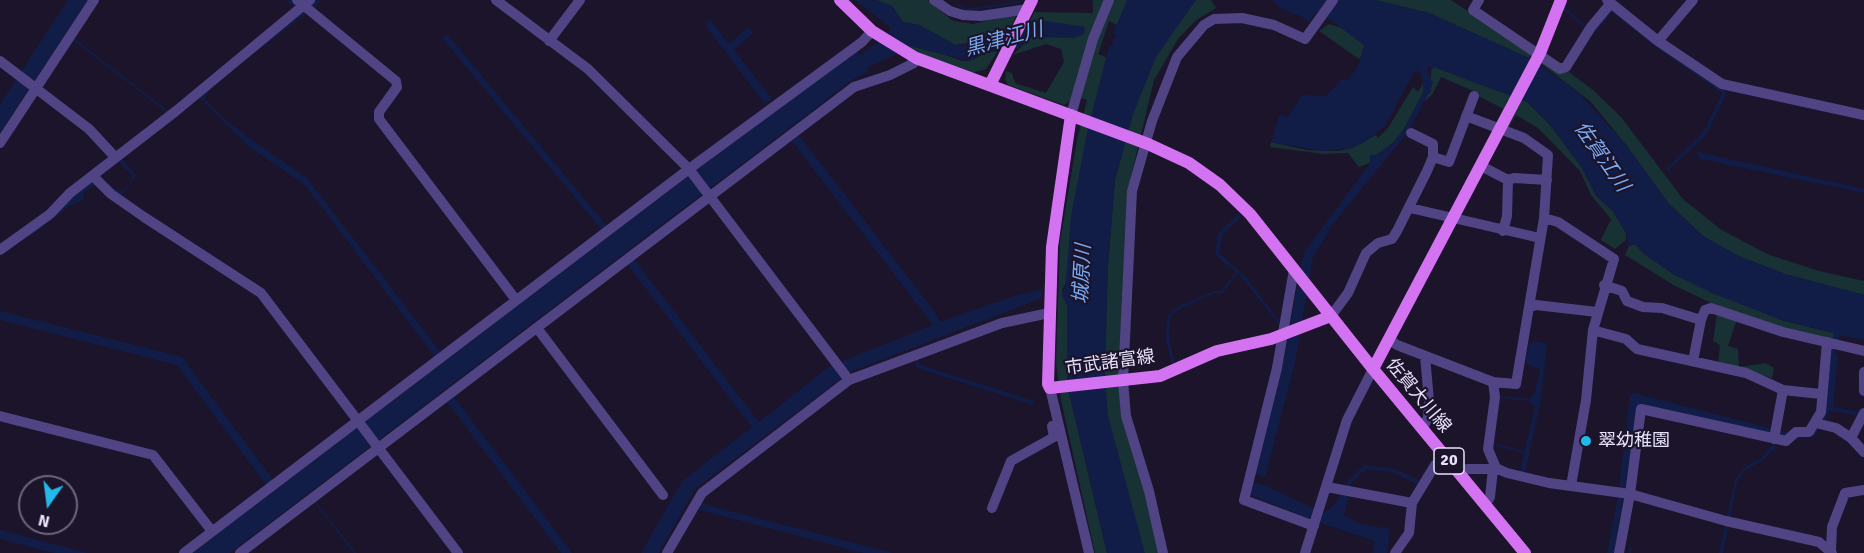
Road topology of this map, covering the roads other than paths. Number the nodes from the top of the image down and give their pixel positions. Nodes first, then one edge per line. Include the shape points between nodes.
1 (94, 0) edge
2 (496, 0) edge
3 (580, 0) edge
4 (840, 0) edge
5 (934, 0) edge
6 (1109, 0) edge
7 (1334, 0) edge
8 (1479, 0) edge
9 (1561, 0) edge
10 (1693, 0) edge
11 (1609, 2) edge
12 (303, 6) edge
13 (1028, 8) edge
14 (876, 33) junction
15 (549, 41) junction
16 (1658, 41) junction
17 (1540, 53) junction
18 (913, 56) junction
19 (0, 61) edge
20 (990, 85) junction
21 (34, 88) junction
22 (1474, 96) dead end
23 (1071, 115) junction
24 (1864, 115) edge
25 (1466, 116) junction
26 (1500, 128) junction
27 (1411, 133) dead end
28 (0, 143) edge
29 (1148, 144) junction
30 (116, 157) junction
31 (1433, 157) junction
32 (1480, 166) junction
33 (690, 170) junction
34 (96, 180) junction
35 (1508, 180) junction
36 (1547, 180) junction
37 (709, 194) junction
38 (1410, 208) junction
39 (1544, 218) junction
40 (1453, 219) junction
41 (1503, 231) junction
42 (1540, 238) junction
43 (0, 250) edge
44 (1295, 270) junction
45 (1604, 285) junction
46 (516, 300) junction
47 (1530, 307) junction
48 (1597, 312) junction
49 (1049, 313) junction
50 (1331, 316) junction
51 (1701, 320) junction
52 (537, 328) junction
53 (1596, 331) dead end
54 (1284, 333) junction
55 (1389, 340) junction
56 (1832, 343) junction
57 (1864, 351) edge
58 (1425, 356) junction
59 (1693, 361) junction
60 (1373, 369) junction
61 (1864, 372) edge
62 (848, 379) junction
63 (1124, 381) junction
64 (1493, 382) junction
65 (1051, 388) junction
66 (1783, 390) junction
67 (1864, 391) edge
68 (1821, 394) junction
69 (1054, 408) junction
70 (0, 416) edge
71 (1863, 416) edge
72 (359, 422) junction
73 (1820, 425) junction
74 (1422, 429) junction
75 (1775, 435) junction
76 (1851, 438) junction
77 (378, 446) junction
78 (1864, 452) edge
79 (1446, 458) junction
80 (1494, 468) junction
81 (1459, 473) junction
82 (1571, 486) junction
83 (1327, 487) junction
84 (1864, 488) edge
85 (1630, 494) junction
86 (663, 495) dead end
87 (1412, 503) junction
88 (1485, 505) junction
89 (992, 508) dead end
90 (1315, 524) junction
91 (211, 530) junction
92 (1832, 551) edge
93 (184, 553) edge
94 (240, 553) edge
95 (458, 553) edge
96 (667, 553) edge
97 (1089, 553) edge
98 (1163, 553) edge
99 (1305, 553) edge
100 (1395, 553) edge
101 (1525, 553) edge
102 (1619, 553) edge

1 - 21 street
2 - 15 street
3 - 15 street
4 - 14 main road
5 - 13 street via 963,15
6 - 23 street
7 - 29 street via 1305,39 1274,25 1242,18 1214,19 1204,25 1178,57 1152,120
8 - 17 street via 1473,10 1514,40
9 - 17 main road
10 - 16 street
11 - 16 street
11 - 17 street via 1563,69
12 - 30 street
12 - 46 street via 396,81 397,87 379,112 379,119
13 - 20 main road
14 - 18 main road
14 - 33 street
15 - 33 street via 588,69
16 - 24 street via 1722,84
17 - 26 main road
18 - 20 main road
18 - 37 street via 914,63 854,87
19 - 21 street
20 - 23 main road, 20
21 - 28 street
21 - 30 street via 88,129
22 - 25 street
23 - 29 main road, 20
23 - 49 main road, 市武諸富線 via 1056,206
25 - 26 street
25 - 31 street via 1449,162
26 - 32 main road
26 - 36 street via 1524,138 1548,155
27 - 31 street via 1432,144
29 - 44 main road, 20 via 1189,162 1220,185 1250,213
29 - 63 street via 1132,191
30 - 34 street
31 - 38 street
32 - 35 street
32 - 40 main road
33 - 37 street
33 - 46 street
34 - 43 street
34 - 72 street via 144,217 261,292
35 - 36 street
35 - 41 street
36 - 39 street
37 - 52 street
37 - 62 street
38 - 40 street
38 - 50 street via 1392,239 1378,243 1366,253 1348,293
39 - 42 street
39 - 45 street via 1558,222 1614,259
40 - 41 street
40 - 55 main road
41 - 42 street
42 - 47 street
44 - 50 main road, 佐賀大川線 / 20
44 - 54 street
45 - 48 street
45 - 51 street via 1622,291 1627,301 1643,308 1662,308
46 - 72 street
47 - 48 street
47 - 64 street via 1516,384
48 - 82 street
49 - 62 street via 1002,323
49 - 65 main road, 市武諸富線
50 - 54 main road, 市武諸富線
50 - 60 main road, 佐賀大川線 / 20
51 - 56 street via 1705,310 1711,308 1783,332
51 - 59 street
52 - 77 street
52 - 86 street
53 - 59 street via 1626,339 1637,349
54 - 63 main road, 市武諸富線 via 1217,351 1160,376
54 - 90 street via 1244,500
55 - 58 street
55 - 60 main road
56 - 57 street
56 - 68 street
58 - 64 street
58 - 74 street via 1429,401 1428,418
59 - 66 street via 1753,375
60 - 74 main road, 佐賀大川線 / 20
60 - 83 street via 1347,420
61 - 67 street
62 - 96 street via 702,493
63 - 65 main road, 市武諸富線
63 - 98 street via 1126,416
64 - 80 street via 1495,398 1488,449
65 - 69 street
66 - 68 street
66 - 75 street
68 - 73 street
69 - 89 street via 1054,438 1011,461
69 - 97 street
70 - 91 street via 153,455
71 - 76 street
72 - 77 street
72 - 91 street
73 - 75 street via 1809,432 1796,432 1786,441
73 - 76 street via 1836,428
74 - 79 main road, 佐賀大川線 / 20
75 - 85 street via 1641,409
76 - 78 street
77 - 94 street
77 - 95 street
79 - 81 main road, 佐賀大川線 / 20
79 - 87 street via 1435,465
80 - 81 street
80 - 82 street
80 - 88 street
81 - 88 main road, 佐賀大川線 / 20
82 - 85 street
83 - 87 street
83 - 90 street
84 - 92 street via 1845,493 1832,527
85 - 92 street via 1819,542
85 - 102 street
87 - 100 street via 1409,533
88 - 101 main road, 佐賀大川線 / 20
90 - 99 street
91 - 93 street

